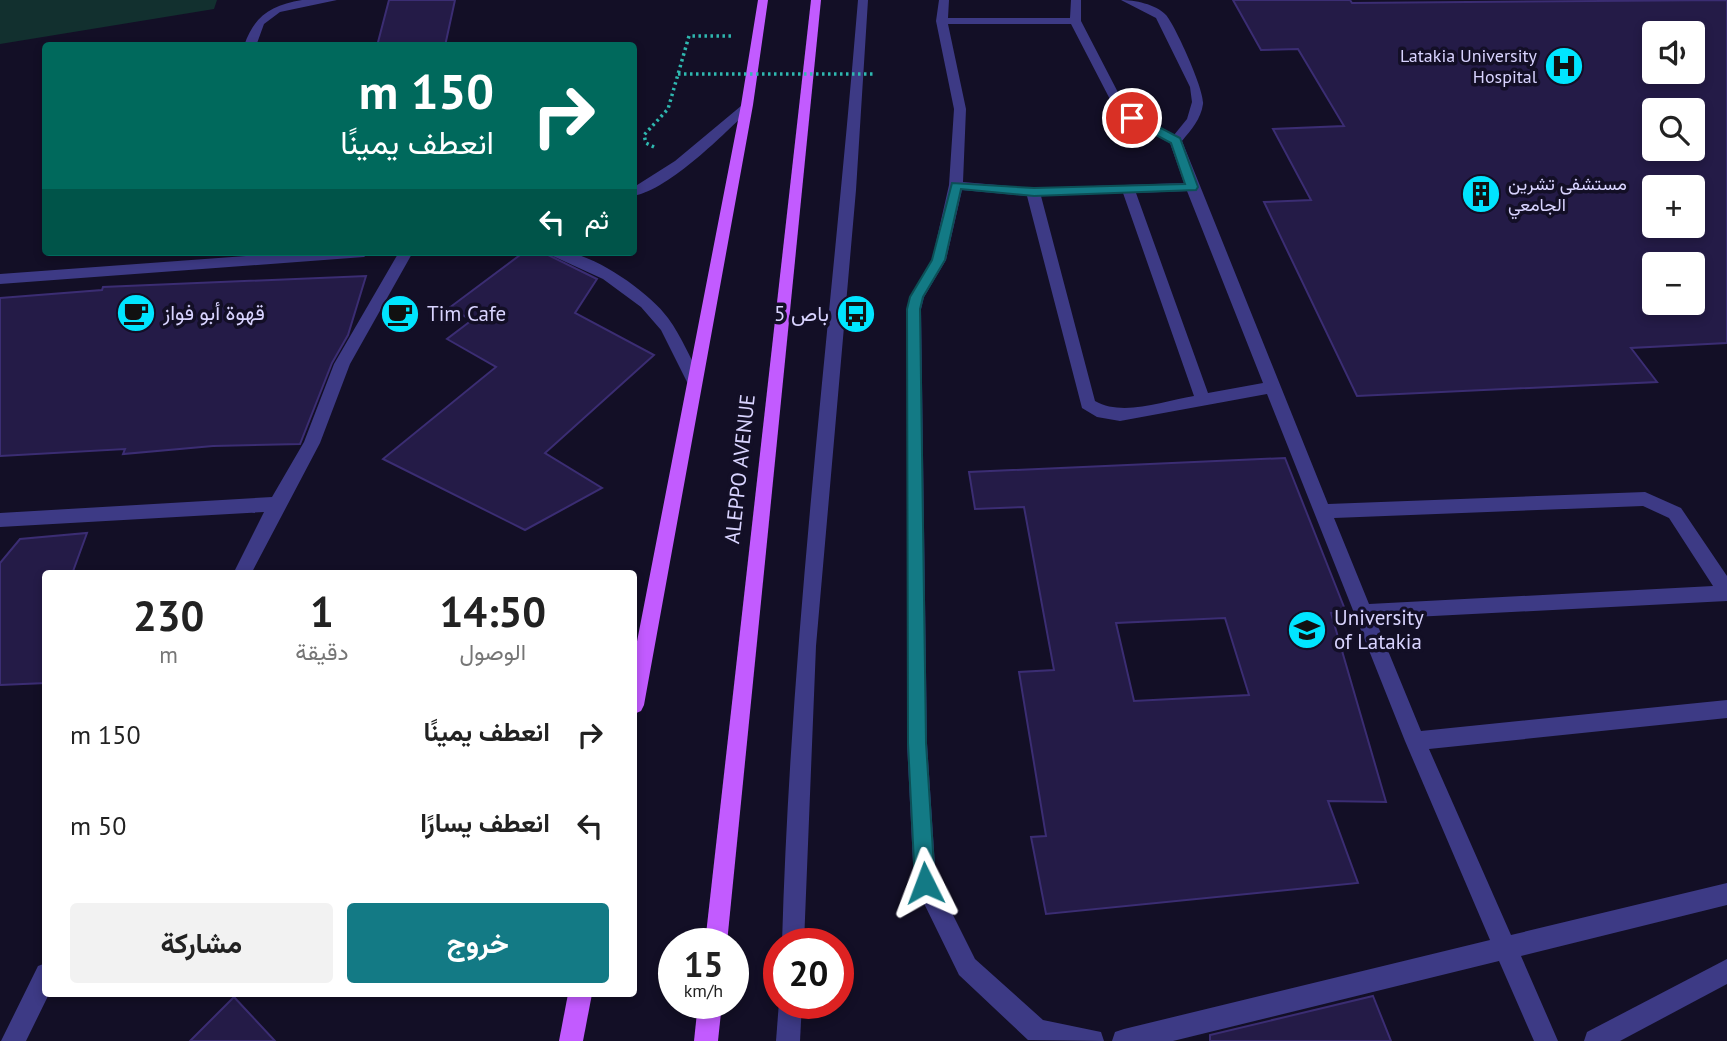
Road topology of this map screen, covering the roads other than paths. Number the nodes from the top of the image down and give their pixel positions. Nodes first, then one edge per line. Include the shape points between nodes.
1 (332, 0) edge
2 (763, 0) edge
3 (816, 0) edge
4 (863, 0) edge
5 (944, 0) edge
6 (1076, 0) edge
7 (1126, 0) edge
8 (275, 5) edge
9 (1075, 20) junction
10 (942, 21) junction
11 (252, 42) edge
12 (747, 105) junction
13 (1176, 141) junction
14 (956, 185) junction
15 (1192, 187) junction
16 (1128, 189) junction
17 (637, 191) edge
18 (1034, 192) junction
19 (162, 256) edge
20 (309, 256) edge
21 (404, 256) edge
22 (567, 256) edge
23 (158, 267) junction
24 (0, 279) edge
25 (694, 380) junction
26 (1273, 387) junction
27 (1203, 400) junction
28 (277, 504) junction
29 (1323, 511) junction
30 (0, 520) edge
31 (244, 570) edge
32 (1727, 592) edge
33 (1364, 612) junction
34 (637, 689) edge
35 (1727, 709) edge
36 (1415, 741) junction
37 (1727, 894) edge
38 (718, 928) edge
39 (794, 928) edge
40 (1506, 950) junction
41 (1727, 971) edge
42 (42, 982) edge
43 (579, 997) edge
44 (708, 1019) edge
45 (790, 1019) edge
46 (13, 1041) edge
47 (572, 1041) edge
48 (706, 1041) edge
49 (789, 1041) edge
50 (1092, 1041) edge
51 (1124, 1041) edge
52 (1546, 1041) edge
53 (1595, 1041) edge

1 - 8 street
2 - 12 main road
3 - 38 main road, ALEPPO AVENUE
4 - 39 street via 806,646
5 - 10 street
6 - 9 street
7 - 13 street via 1161,16 1196,87 1193,119
8 - 11 street via 259,23
9 - 10 street
9 - 13 street via 1119,106
10 - 14 street via 960,109
12 - 17 street via 689,159
12 - 25 main road
13 - 15 street
14 - 18 street
14 - 50 street via 939,260 914,309 917,743 925,883 967,967 1037,1031
15 - 16 street
15 - 26 street
16 - 18 street
16 - 27 street
18 - 27 street via 1088,404 1119,415
19 - 23 street
20 - 23 street
21 - 28 street via 342,364 312,443
22 - 25 street via 616,280 658,315
23 - 24 street
25 - 34 main road
26 - 27 street
26 - 29 street
28 - 30 street
28 - 31 street
29 - 32 street via 1645,499 1675,513
29 - 33 street
32 - 33 street
33 - 36 street
35 - 36 street
36 - 40 street
37 - 40 street
40 - 51 street
40 - 52 street
41 - 53 street
42 - 46 street
43 - 47 main road
44 - 48 main road
45 - 49 street

